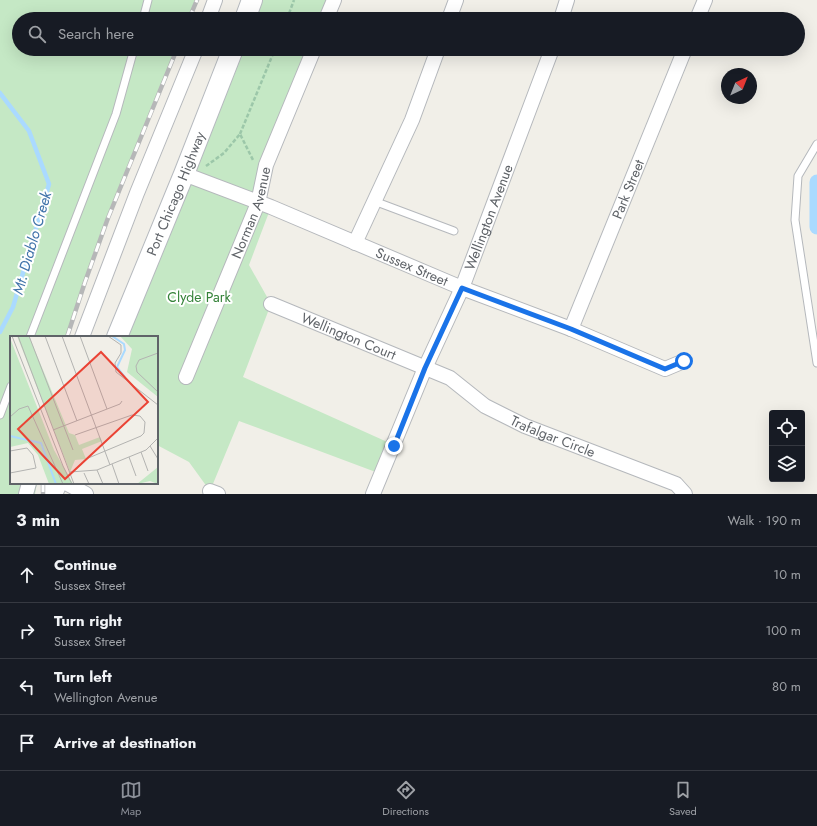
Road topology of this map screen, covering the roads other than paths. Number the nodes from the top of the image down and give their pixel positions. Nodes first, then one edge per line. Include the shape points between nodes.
1 (148, 0) edge
2 (215, 0) edge
3 (252, 0) edge
4 (334, 0) edge
5 (456, 0) edge
6 (567, 0) edge
7 (705, 0) edge
8 (145, 12) edge
9 (211, 12) edge
10 (248, 12) edge
11 (329, 12) edge
12 (452, 12) edge
13 (563, 12) edge
14 (700, 12) edge
15 (132, 56) edge
16 (193, 56) edge
17 (230, 56) edge
18 (311, 56) edge
19 (435, 56) edge
20 (549, 56) edge
21 (682, 56) edge
22 (817, 144) edge
23 (188, 175) junction
24 (374, 201) junction
25 (258, 203) junction
26 (454, 231) dead end
27 (355, 243) junction
28 (462, 288) junction
29 (272, 304) dead end
30 (571, 329) junction
31 (30, 336) edge
32 (82, 336) edge
33 (117, 336) edge
34 (684, 361) dead end
35 (817, 363) edge
36 (425, 368) junction
37 (186, 376) dead end
38 (10, 389) edge
39 (0, 415) edge
40 (28, 484) edge
41 (57, 484) edge
42 (68, 484) edge
43 (26, 494) edge
44 (52, 494) edge
45 (86, 494) edge
46 (373, 494) edge
47 (685, 494) edge

1 - 8 lane
2 - 9 street
3 - 10 street
4 - 11 street
5 - 12 street
6 - 13 street
7 - 14 street
15 - 31 lane via 116,114
16 - 32 street
17 - 23 street, Port Chicago Highway
18 - 25 street, Norman Avenue via 266,165
19 - 24 street via 412,120
20 - 28 street, Wellington Avenue
21 - 30 street, Park Street
22 - 35 lane via 798,176 795,220
23 - 25 street, Sussex Street
23 - 33 street, Port Chicago Highway
24 - 26 lane
24 - 27 street
25 - 27 street, Sussex Street
25 - 37 street, Norman Avenue
27 - 28 street, Sussex Street
28 - 30 street, Sussex Street
28 - 36 street, Wellington Avenue
29 - 36 street, Wellington Court
30 - 34 street, Sussex Street via 665,369
36 - 46 street, Wellington Avenue
36 - 47 street, Trafalgar Circle via 450,378 485,406 525,426 676,484
38 - 39 lane
40 - 43 street
41 - 44 street
42 - 45 street

